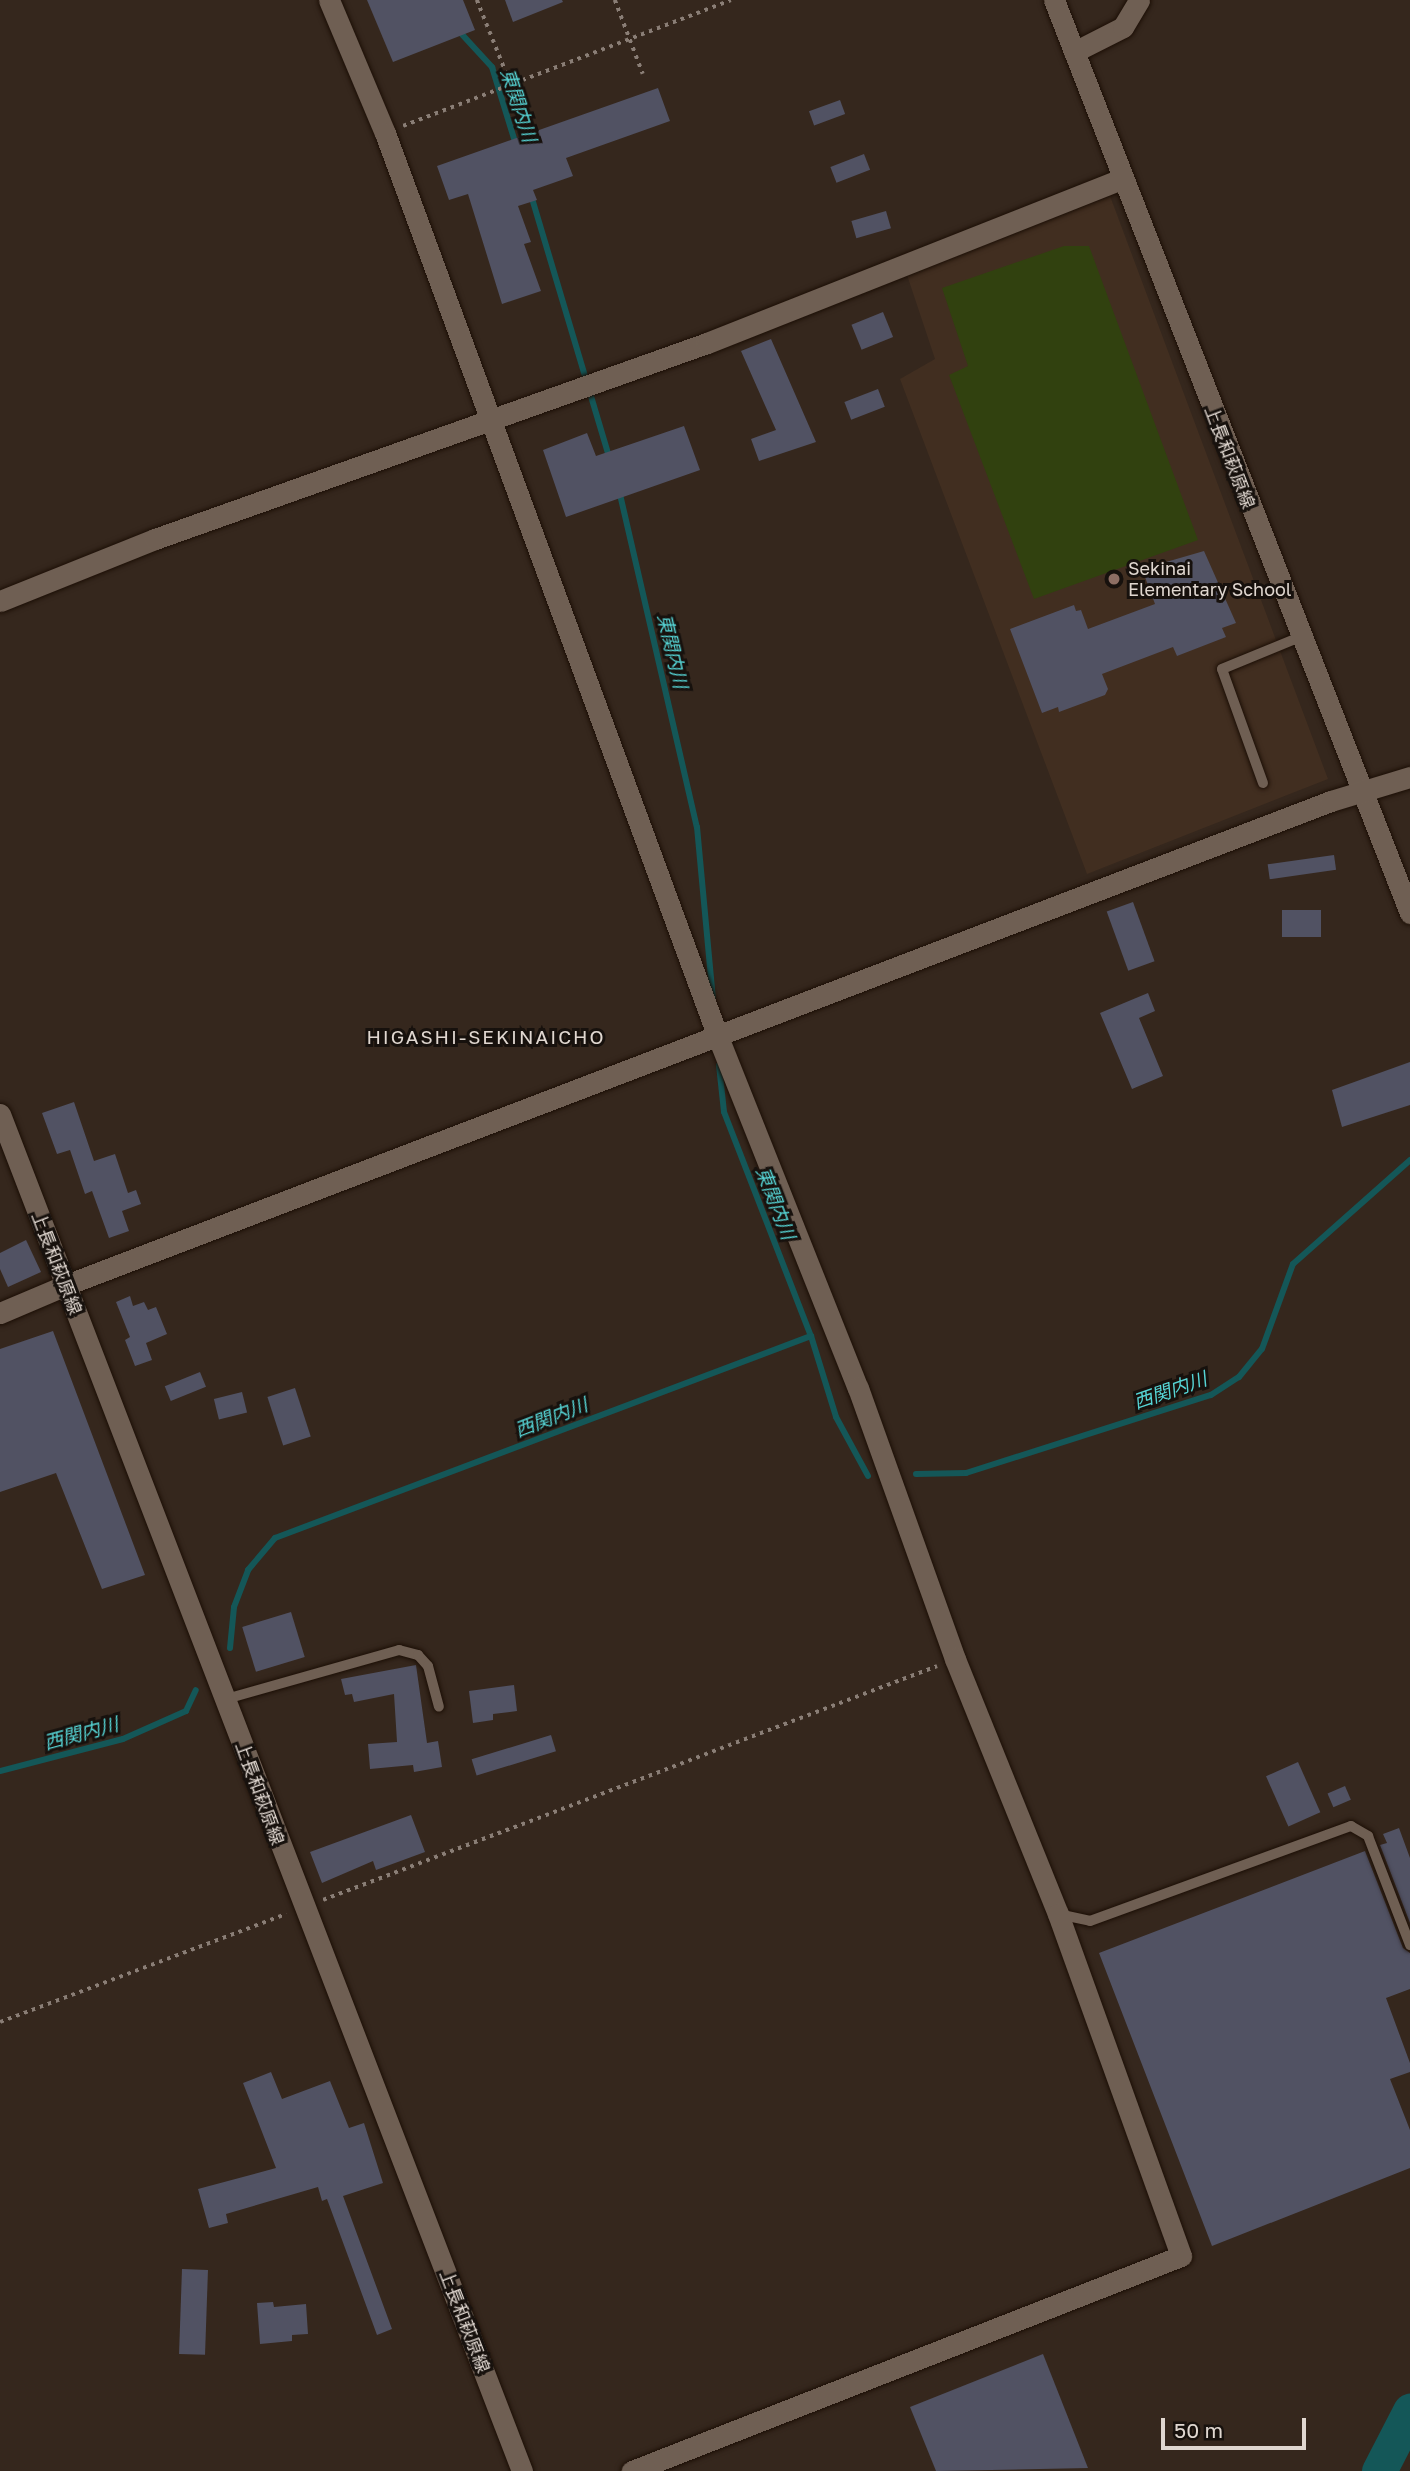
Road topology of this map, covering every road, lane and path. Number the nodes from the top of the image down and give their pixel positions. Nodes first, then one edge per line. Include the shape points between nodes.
1 (329, 0) edge
2 (477, 0) edge
3 (615, 0) edge
4 (731, 0) edge
5 (1054, 0) edge
6 (1139, 0) edge
7 (630, 39) junction
8 (1074, 51) junction
9 (643, 74) dead end
10 (511, 85) junction
11 (384, 133) junction
12 (1122, 179) junction
13 (487, 421) junction
14 (0, 601) edge
15 (1300, 637) junction
16 (1410, 777) edge
17 (1264, 783) dead end
18 (1359, 792) junction
19 (1410, 913) edge
20 (718, 1037) junction
21 (0, 1114) edge
22 (66, 1286) junction
23 (0, 1313) edge
24 (955, 1659) junction
25 (226, 1699) junction
26 (439, 1707) dead end
27 (305, 1906) junction
28 (1058, 1914) junction
29 (1410, 1945) edge
30 (0, 2022) edge
31 (522, 2471) edge
32 (632, 2471) edge

1 - 11 street
2 - 10 path
3 - 7 path
4 - 7 path
5 - 8 street, 上長和萩原線
6 - 8 street via 1123,27 1105,40
7 - 9 path
7 - 10 path
8 - 12 street, 上長和萩原線
10 - 11 path
11 - 13 street
12 - 13 street via 707,343
12 - 15 street, 上長和萩原線
13 - 14 street via 155,539
13 - 20 street
15 - 17 lane via 1222,669
15 - 18 street, 上長和萩原線
16 - 18 street
18 - 19 street, 上長和萩原線
18 - 20 street
20 - 22 street
20 - 24 street via 858,1388
21 - 22 street, 上長和萩原線
22 - 23 street
22 - 25 street, 上長和萩原線
24 - 27 path
24 - 28 street
25 - 26 lane via 399,1650 418,1655 428,1666
25 - 27 street, 上長和萩原線
27 - 30 path
27 - 31 street, 上長和萩原線
28 - 29 lane via 1090,1921 1351,1826 1368,1836
28 - 32 street via 1181,2256

